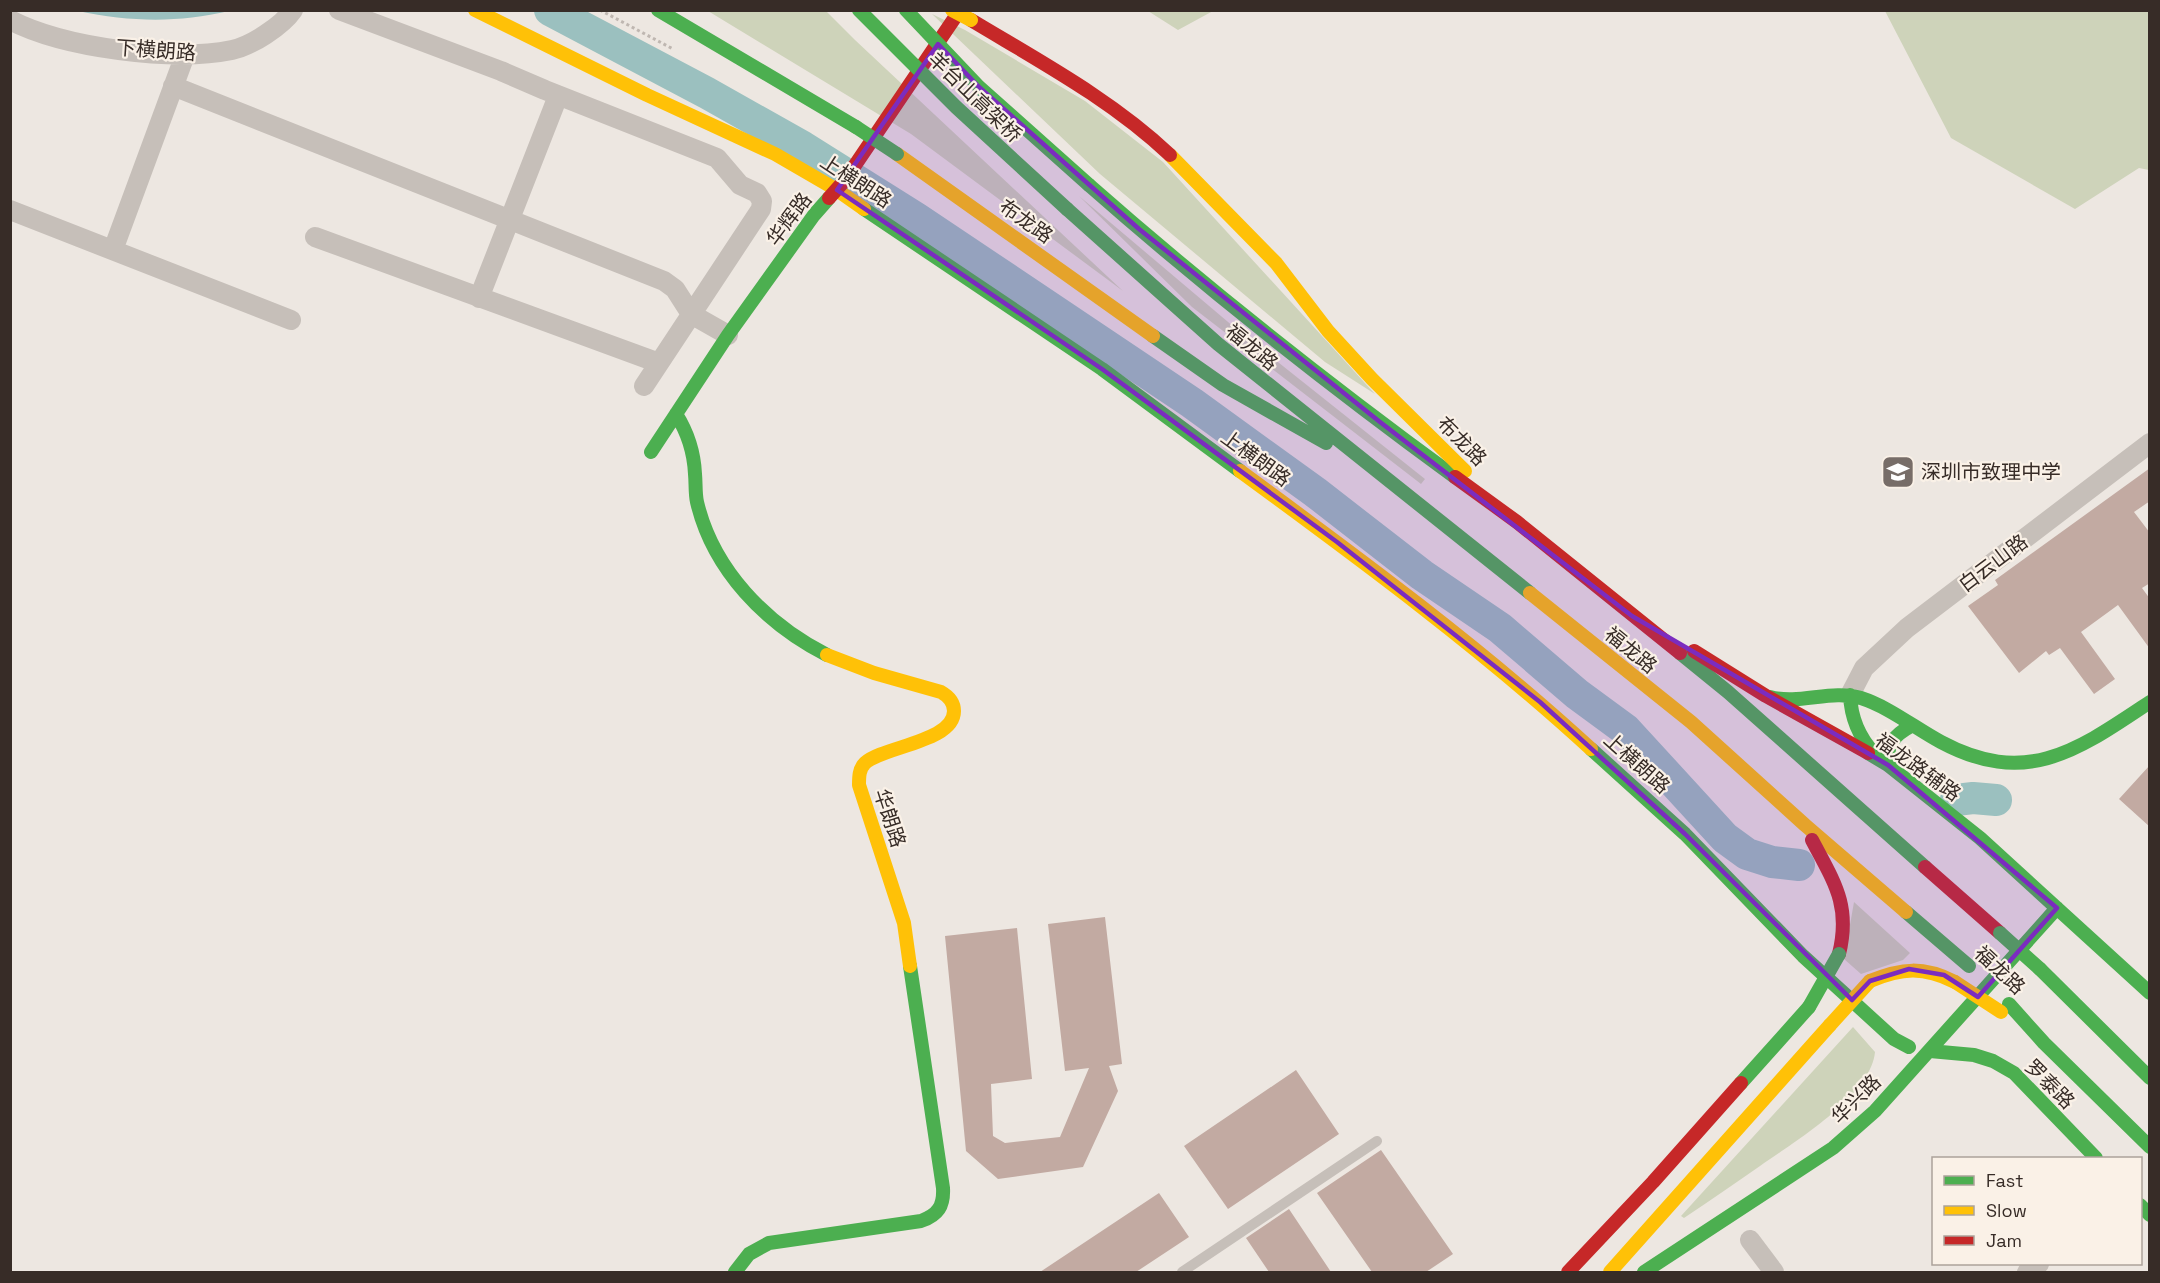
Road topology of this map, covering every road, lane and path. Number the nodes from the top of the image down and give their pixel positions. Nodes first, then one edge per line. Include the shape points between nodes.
1 (293, 10) edge
2 (339, 10) edge
3 (475, 10) edge
4 (658, 10) edge
5 (859, 10) edge
6 (906, 10) edge
7 (952, 10) edge
8 (966, 15) edge
9 (10, 20) edge
10 (185, 55) junction
11 (173, 86) junction
12 (558, 96) junction
13 (845, 179) junction
14 (1089, 185) joint
15 (1067, 209) joint
16 (10, 210) edge
17 (509, 219) junction
18 (315, 237) dead end
19 (113, 250) junction
20 (479, 298) junction
21 (691, 314) junction
22 (291, 320) dead end
23 (728, 335) junction
24 (659, 363) junction
25 (644, 386) dead end
26 (676, 414) junction
27 (2150, 444) edge
28 (651, 452) dead end
29 (1370, 467) junction
30 (1517, 522) junction
31 (1632, 616) junction
32 (1850, 695) junction
33 (1766, 696) junction
34 (2150, 702) edge
35 (1911, 726) junction
36 (1888, 765) junction
37 (1805, 825) junction
38 (2057, 908) junction
39 (2150, 993) edge
40 (2005, 1008) junction
41 (1930, 1051) junction
42 (2150, 1078) edge
43 (1377, 1141) dead end
44 (2150, 1147) edge
45 (2095, 1157) edge
46 (1750, 1240) dead end
47 (1648, 1251) dead end
48 (735, 1272) edge
49 (1182, 1272) edge
50 (1568, 1272) edge
51 (1610, 1272) edge
52 (1614, 1272) edge
53 (1644, 1272) edge
54 (1774, 1272) edge

1 - 10 street, 下横朗路 via 279,25 235,50
2 - 12 street
3 - 13 main road, 上横朗路 via 776,154
4 - 29 main road, 布龙路, bridge via 897,154 1223,385
5 - 15 main road, 羊台山高架桥, bridge via 956,107
6 - 14 main road, 羊台山高架桥, bridge via 979,87
7 - 8 main road, 布龙路, bridge
8 - 13 main road, 华辉路
8 - 30 main road, 布龙路 via 1092,93 1157,143 1276,263 1372,380
9 - 10 street, 下横朗路 via 97,46
10 - 11 street
11 - 17 street
11 - 19 street
12 - 17 street
12 - 21 street via 717,158 740,185 757,193 762,201 761,209
13 - 23 main road, 华辉路 via 814,215
13 - 41 main road, 上横朗路 via 1337,542 1540,702 1685,834 1803,956 1905,1051
14 - 30 main road, 福龙路 via 1380,422
15 - 29 main road, 福龙路 via 1218,344
16 - 19 street
17 - 20 street
17 - 21 street via 664,281 675,289
18 - 20 street
19 - 22 street
20 - 24 street
21 - 23 street
21 - 24 street
23 - 26 main road, 华辉路
24 - 25 street
26 - 28 main road, 华辉路
26 - 48 main road, 华朗路 via 693,452 696,499 704,529 717,555 748,594 792,635 867,671 944,693 955,711 944,730 866,762 858,777 904,923 944,1195 941,1209 921,1221 769,1243 745,1257
27 - 32 street, 白云山路 via 1907,628 1864,668
29 - 37 main road, 福龙路 via 1691,723
30 - 31 main road, 福龙路
31 - 33 main road, 福龙路辅路
31 - 42 main road, 福龙路, bridge via 1728,692 2000,933
32 - 33 main road via 1793,700
32 - 35 main road via 1877,705
32 - 36 main road via 1852,722 1859,736
33 - 36 main road, 福龙路辅路
34 - 35 main road via 2082,746 2058,758 2034,763 1982,760
35 - 36 main road via 1892,739 1886,756
36 - 38 main road, 福龙路辅路 via 1980,838
37 - 40 main road, 福龙路 via 1969,966
37 - 50 main road, bridge via 1835,883 1845,914 1839,954 1826,981 1809,1007
38 - 39 main road, 福龙路辅路
38 - 41 main road, 华兴路
40 - 44 main road, 福龙路
40 - 51 main road, bridge via 1932,972 1909,969 1870,981
41 - 45 main road, 罗泰路 via 1979,1055 1999,1063 2014,1073
41 - 53 main road, 华兴路 via 1875,1111 1833,1148
43 - 49 lane
46 - 54 street
47 - 52 main road

